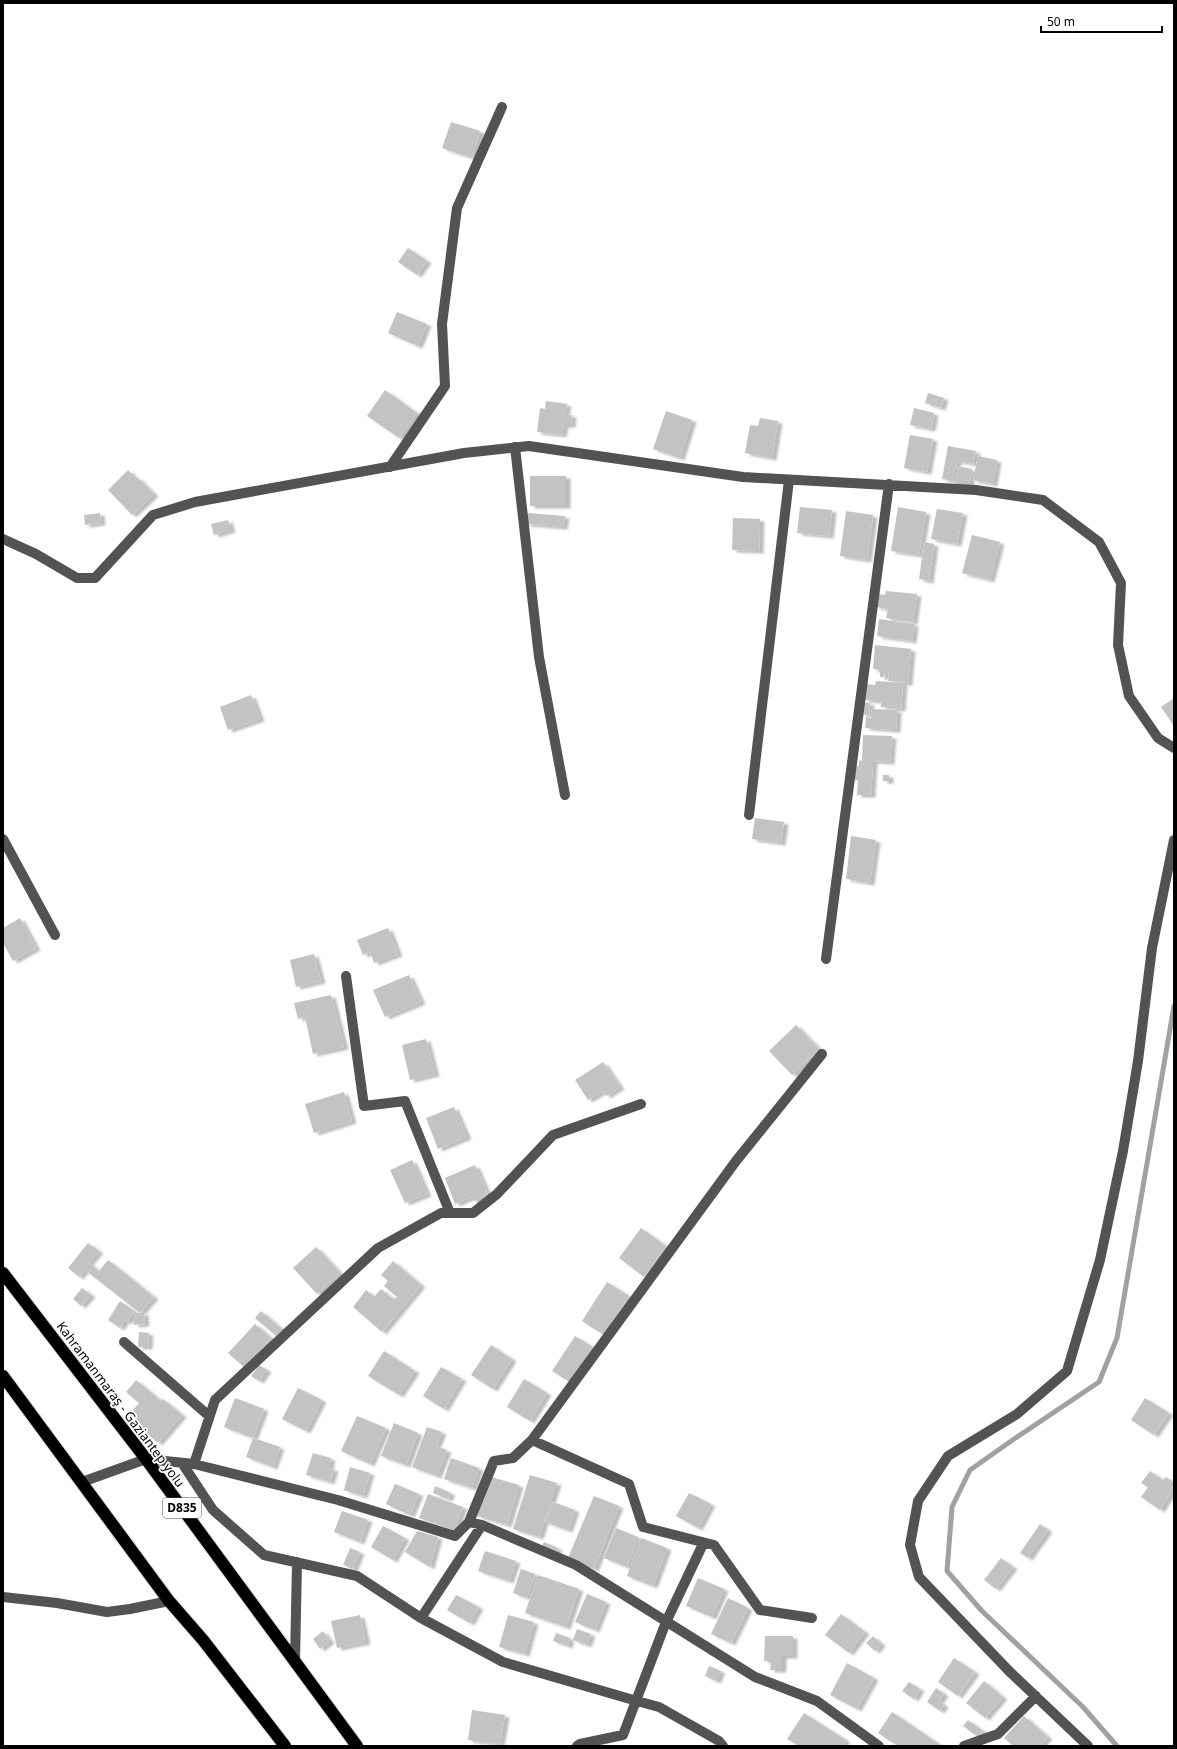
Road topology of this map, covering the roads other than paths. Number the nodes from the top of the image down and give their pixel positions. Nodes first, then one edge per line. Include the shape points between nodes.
1 (502, 107) dead end
2 (515, 447) junction
3 (390, 467) junction
4 (789, 480) junction
5 (889, 484) junction
6 (3, 539) edge
7 (1174, 748) edge
8 (564, 795) dead end
9 (749, 815) dead end
10 (3, 839) edge
11 (1174, 840) edge
12 (55, 935) dead end
13 (826, 959) dead end
14 (346, 976) dead end
15 (822, 1054) dead end
16 (641, 1104) dead end
17 (450, 1213) junction
18 (3, 1273) edge
19 (124, 1342) dead end
20 (3, 1376) edge
21 (209, 1416) junction
22 (532, 1440) junction
23 (146, 1459) junction
24 (182, 1463) junction
25 (194, 1464) junction
26 (82, 1482) junction
27 (469, 1522) junction
28 (482, 1525) junction
29 (703, 1544) junction
30 (297, 1562) junction
31 (3, 1597) edge
32 (169, 1601) junction
33 (421, 1618) junction
34 (812, 1618) dead end
35 (666, 1622) junction
36 (295, 1661) junction
37 (1036, 1696) junction
38 (637, 1701) junction
39 (285, 1746) edge
40 (357, 1746) edge
41 (577, 1746) edge
42 (723, 1746) edge
43 (879, 1746) edge
44 (964, 1746) edge
45 (1088, 1746) edge

1 - 3 street via 457,208 442,324 444,386
2 - 3 street via 464,453
2 - 4 street via 529,446 743,478
2 - 8 street via 539,657
3 - 6 street via 195,502 153,515 95,578 77,578 36,554
4 - 5 street
4 - 9 street
5 - 7 street via 976,490 1043,500 1099,542 1122,583 1118,645 1129,696 1158,738
5 - 13 street
10 - 12 street
11 - 37 street via 1152,948 1138,1061 1123,1151 1100,1260 1067,1371 1017,1414 948,1456 918,1501 910,1545 919,1577
14 - 17 street via 364,1106 405,1101
15 - 22 street via 736,1161
16 - 17 street via 552,1136 497,1194 472,1213
17 - 21 street via 441,1213 378,1248 215,1400
18 - 23 highway, Kahramanmaraş - Gaziantep yolu / D835
19 - 21 street
20 - 26 highway
21 - 25 street
22 - 27 street via 513,1458 494,1461
22 - 29 street via 629,1484 643,1527
23 - 24 street
23 - 26 street
23 - 36 highway, Kahramanmaraş - Gaziantep yolu / D835
24 - 25 street
24 - 30 street via 213,1510 264,1555
25 - 27 street via 338,1500 455,1536
26 - 32 highway
27 - 28 street
28 - 33 street
28 - 35 street via 576,1565
29 - 34 street via 714,1545 760,1610
29 - 35 street
30 - 33 street via 358,1576
30 - 36 street
31 - 32 street via 107,1612
32 - 39 highway via 203,1640
33 - 38 street via 503,1662
35 - 38 street
35 - 43 street via 755,1677 817,1701
36 - 40 highway, Kahramanmaraş - Gaziantep yolu / D835
37 - 44 street via 998,1734
37 - 45 street
38 - 41 street via 623,1735
38 - 42 street via 659,1706 719,1741

